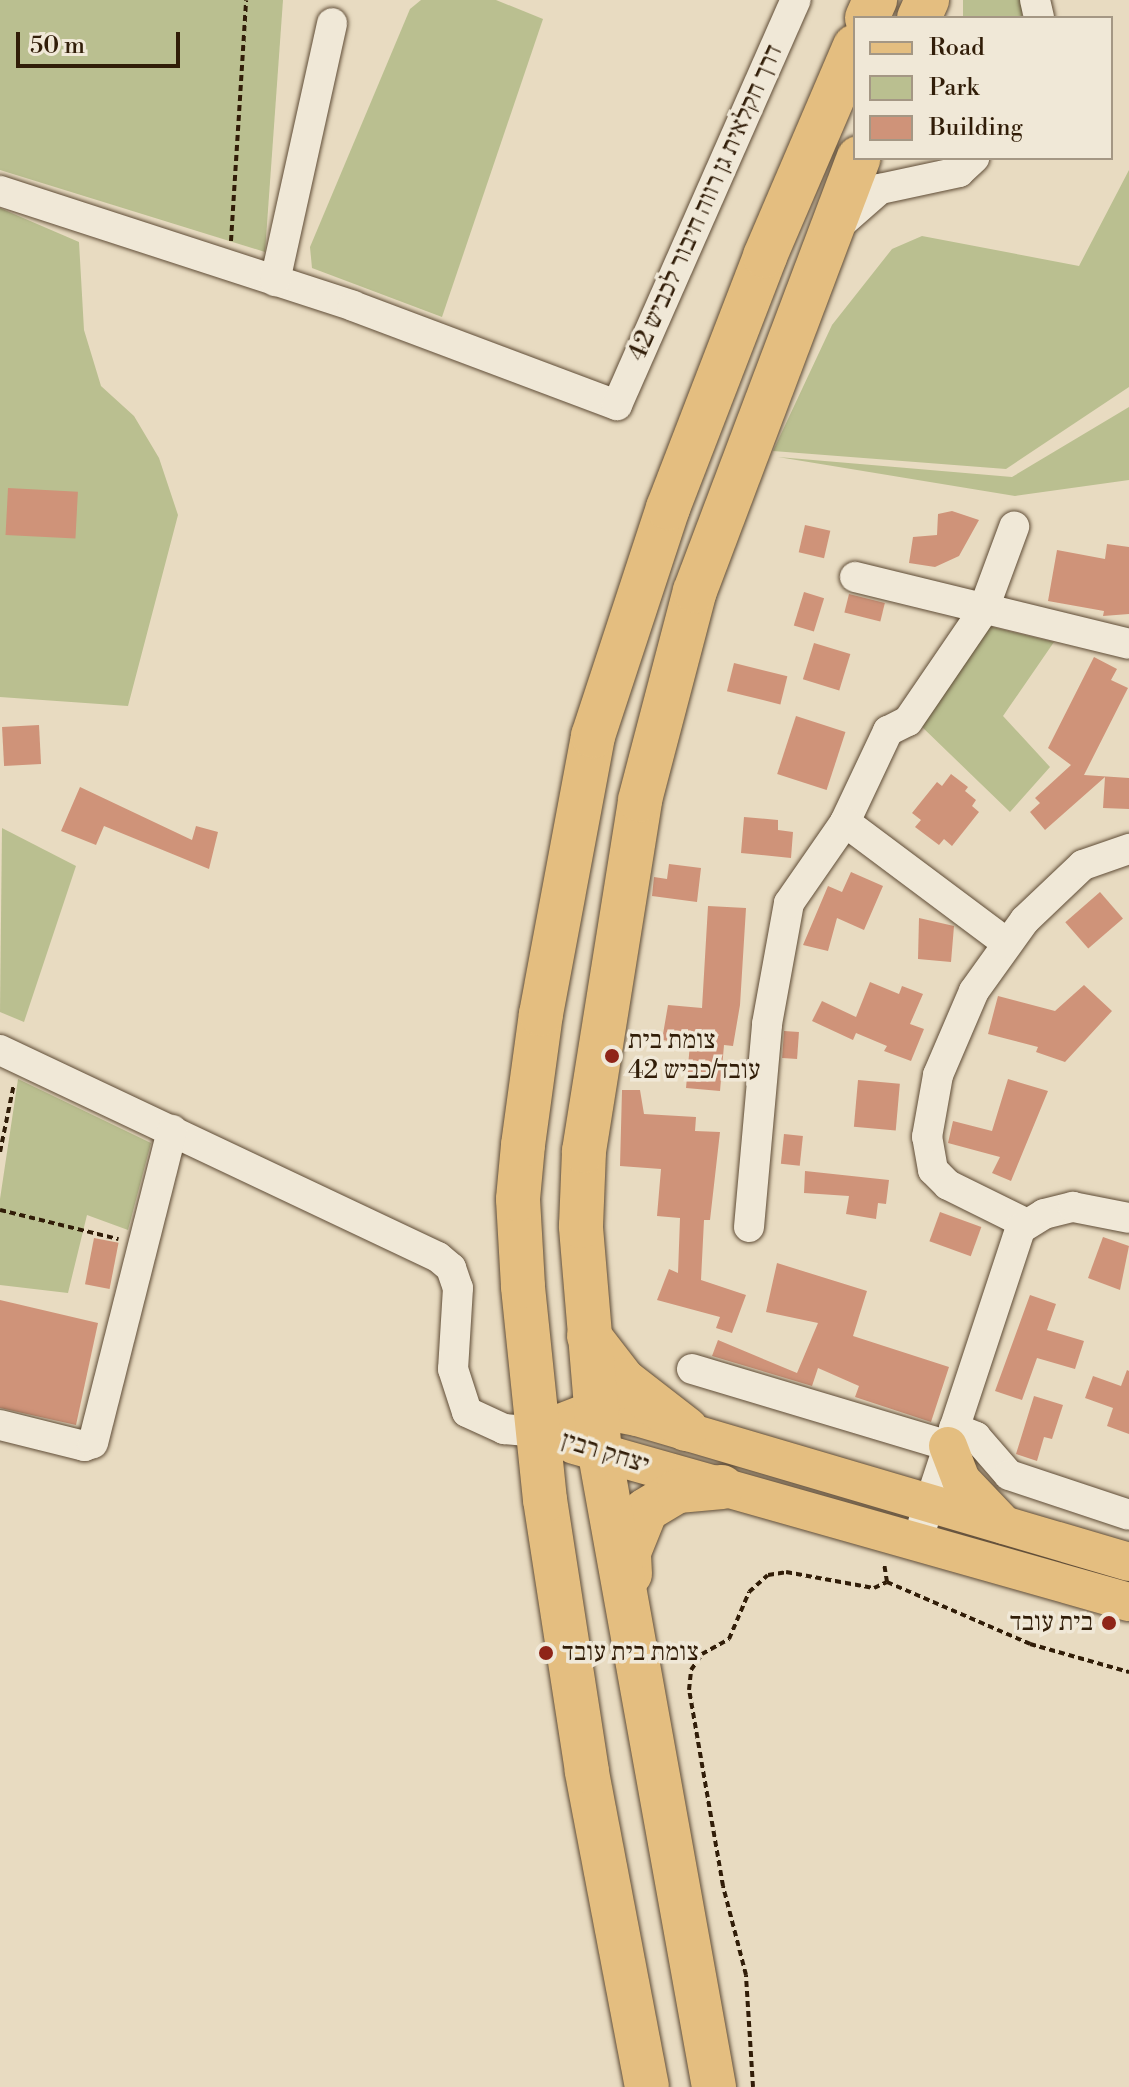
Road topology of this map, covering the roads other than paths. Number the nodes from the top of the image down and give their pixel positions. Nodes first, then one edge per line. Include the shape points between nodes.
1 (796, 0) edge
2 (332, 23) dead end
3 (853, 51) edge
4 (858, 160) edge
5 (972, 160) edge
6 (0, 191) edge
7 (824, 241) junction
8 (275, 281) junction
9 (1014, 527) dead end
10 (855, 577) dead end
11 (983, 611) junction
12 (1129, 644) edge
13 (845, 822) junction
14 (1129, 849) edge
15 (1007, 943) junction
16 (9, 1054) edge
17 (172, 1130) junction
18 (1129, 1218) edge
19 (1025, 1223) junction
20 (749, 1227) dead end
21 (589, 1336) junction
22 (692, 1369) dead end
23 (596, 1409) junction
24 (0, 1425) edge
25 (686, 1429) junction
26 (537, 1432) junction
27 (951, 1437) junction
28 (600, 1454) junction
29 (722, 1487) junction
30 (929, 1505) junction
31 (1129, 1515) edge
32 (1006, 1527) junction
33 (917, 1543) junction
34 (1129, 1562) edge
35 (1129, 1602) edge
36 (632, 1649) junction
37 (647, 2087) edge
38 (714, 2087) edge

1 - 8 street, דרך חקלאית גן רווה חיבור לכביש 42 via 617,405
2 - 8 street
3 - 26 highway via 765,256 674,493 593,736 541,1014 518,1199
4 - 7 highway
5 - 7 street via 959,172 880,189 862,200
6 - 8 street
7 - 21 highway via 695,591 640,800 584,1151 581,1226
9 - 11 street
10 - 11 street
11 - 12 street
11 - 13 street via 908,721 888,731
13 - 15 street
13 - 20 street via 789,903 767,1024
14 - 15 street via 1102,855 1073,872
15 - 19 street via 974,991 948,1046 931,1105 927,1148 942,1180
16 - 17 street
17 - 24 street via 93,1443 84,1446
17 - 26 street via 451,1268 458,1288 453,1369 467,1412 504,1429
18 - 19 street via 1073,1207
19 - 27 street via 1008,1256
21 - 23 highway
21 - 25 highway via 623,1380
22 - 27 street
23 - 25 main road, יצחק רבין
23 - 26 main road, יצחק רבין
23 - 28 highway
25 - 30 main road, יצחק רבין
26 - 28 main road, יצחק רבין
26 - 37 highway via 587,1771
27 - 30 street
27 - 31 street via 976,1437 1009,1475
27 - 32 main road via 961,1480
28 - 29 main road, יצחק רבין
28 - 36 highway
29 - 33 main road, יצחק רבין
29 - 36 highway via 678,1491 646,1510 636,1527 629,1552
30 - 32 main road, יצחק רבין
30 - 33 street
32 - 34 main road, יצחק רבין
33 - 35 main road, יצחק רבין
36 - 38 highway

